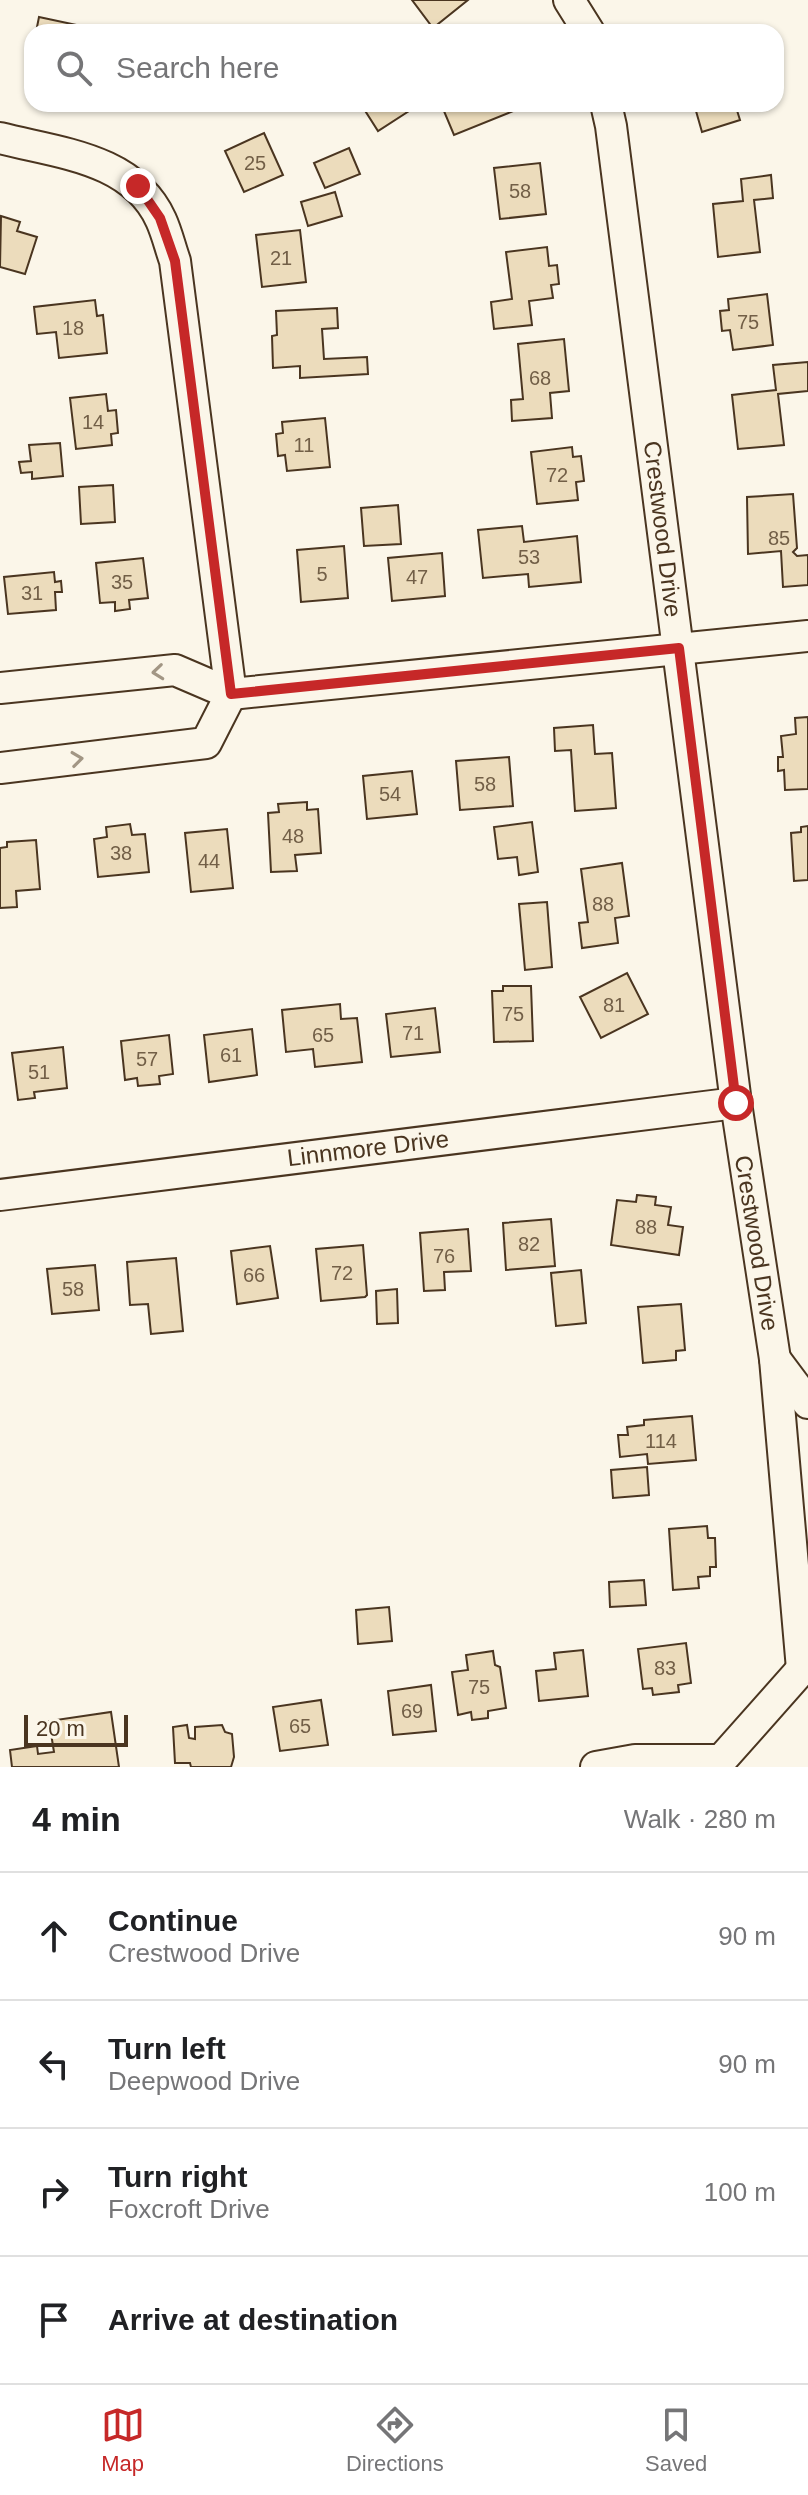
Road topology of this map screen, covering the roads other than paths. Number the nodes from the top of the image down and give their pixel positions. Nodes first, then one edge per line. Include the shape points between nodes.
1 (569, 0) edge
2 (584, 24) edge
3 (608, 112) edge
4 (0, 138) edge
5 (808, 636) edge
6 (679, 648) junction
7 (0, 688) edge
8 (231, 694) junction
9 (0, 768) edge
10 (736, 1103) junction
11 (0, 1195) edge
12 (775, 1359) junction
13 (808, 1403) edge
14 (805, 1669) edge
15 (717, 1764) edge
16 (596, 1767) edge

1 - 2 street
3 - 6 street, Crestwood Drive
4 - 8 street via 100,163 138,186 160,218 175,261
5 - 6 street
6 - 8 street
6 - 10 street, Crestwood Drive
8 -> 7 street via 175,670
9 -> 8 street via 206,743
10 - 11 street, Linnmore Drive
10 - 12 street, Crestwood Drive
12 - 13 street
12 - 14 street, Crestwood Drive
14 - 15 street
15 - 16 street via 635,1760

